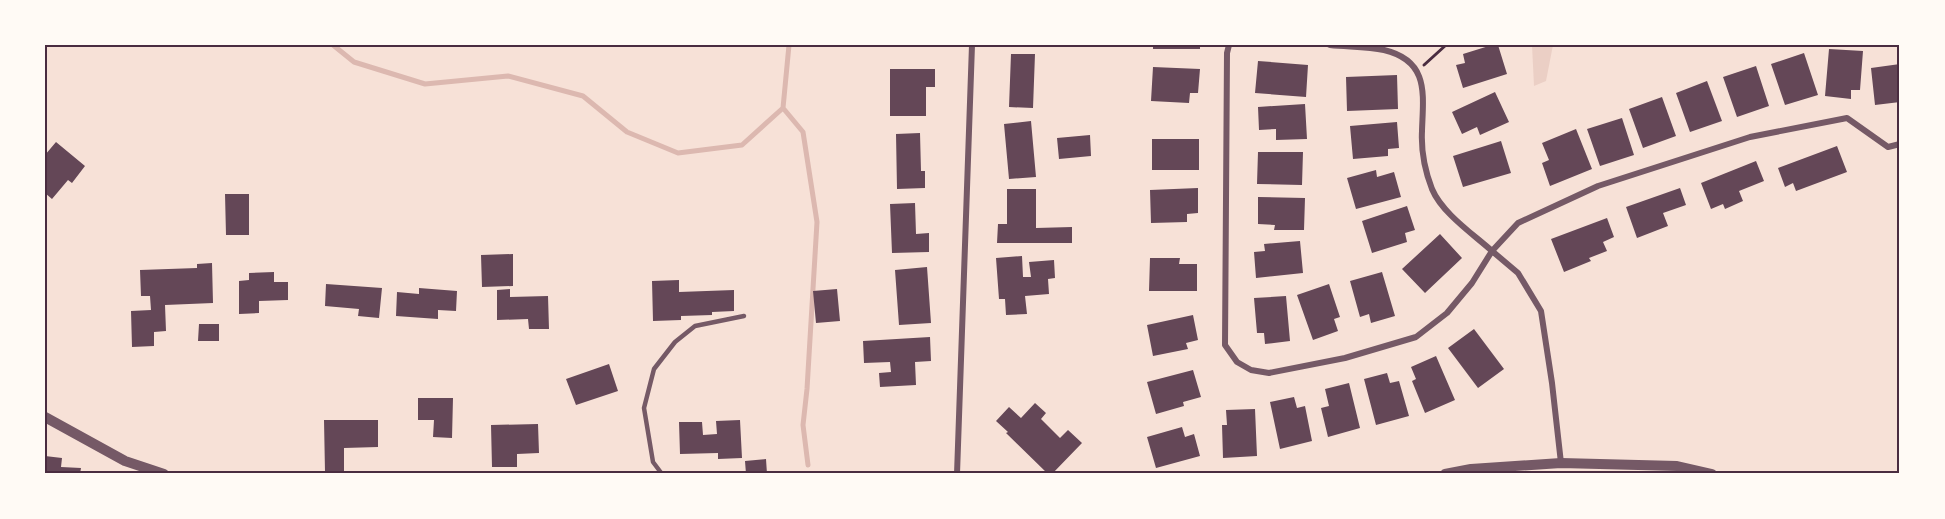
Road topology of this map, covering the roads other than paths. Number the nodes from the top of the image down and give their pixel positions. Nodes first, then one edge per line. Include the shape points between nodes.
1 (972, 45) edge
2 (1229, 45) edge
3 (1330, 45) edge
4 (1900, 144) edge
5 (1492, 251) junction
6 (744, 316) dead end
7 (45, 417) edge
8 (1561, 468) edge
9 (164, 474) edge
10 (662, 474) edge
11 (957, 474) edge
12 (1445, 474) edge
13 (1712, 474) edge

1 - 11 street
2 - 5 street via 1224,326 1225,345 1237,363 1269,373 1345,358 1416,337 1447,313
3 - 5 street via 1385,50 1408,61 1422,81 1425,166 1433,191 1450,214
4 - 5 street via 1888,147 1847,118 1750,137 1598,186 1518,223
5 - 8 street via 1518,273 1541,311
6 - 10 lane via 695,326 675,342 654,369 644,408 653,462
7 - 9 street via 125,462
8 - 12 street via 1471,469
8 - 13 street via 1677,466

